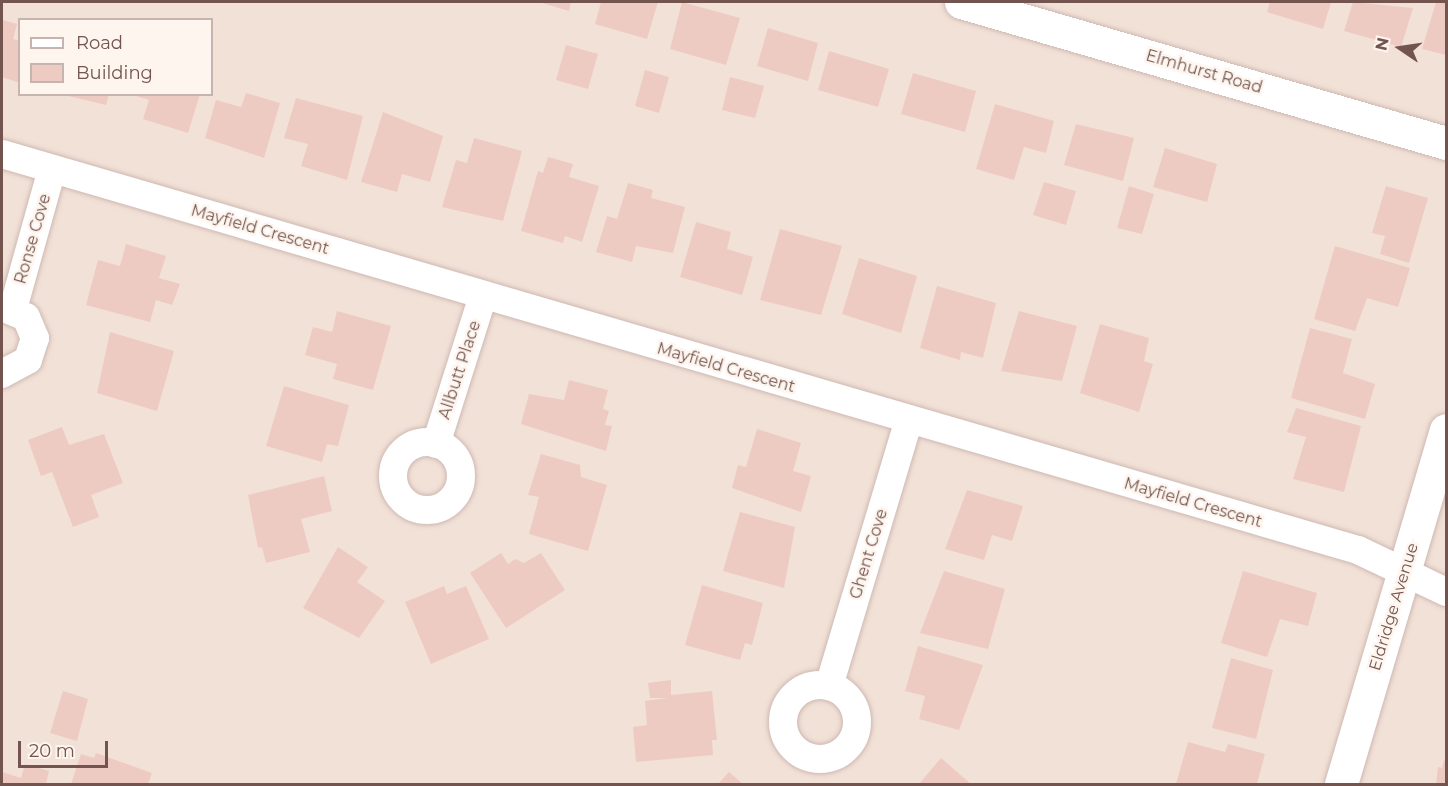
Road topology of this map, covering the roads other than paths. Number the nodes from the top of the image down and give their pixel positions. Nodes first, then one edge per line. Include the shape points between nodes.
1 (973, 3) edge
2 (1446, 143) edge
3 (2, 154) edge
4 (52, 169) junction
5 (483, 296) junction
6 (7, 308) edge
7 (2, 374) edge
8 (908, 422) junction
9 (1446, 430) edge
10 (436, 444) dead end
11 (1405, 571) junction
12 (1446, 592) edge
13 (829, 686) dead end
14 (1341, 784) edge

1 - 2 street, Elmhurst Road
3 - 4 street, Mayfield Crescent
4 - 5 street, Mayfield Crescent
4 - 6 street, Ronse Cove
5 - 8 street, Mayfield Crescent
5 - 10 street, Allbutt Place
6 - 7 street, Ronse Cove via 32,327 34,350 20,368
8 - 11 street, Mayfield Crescent via 1358,550
8 - 13 street, Ghent Cove
9 - 11 street, Eldridge Avenue
11 - 12 street, Mayfield Crescent
11 - 14 street, Eldridge Avenue

